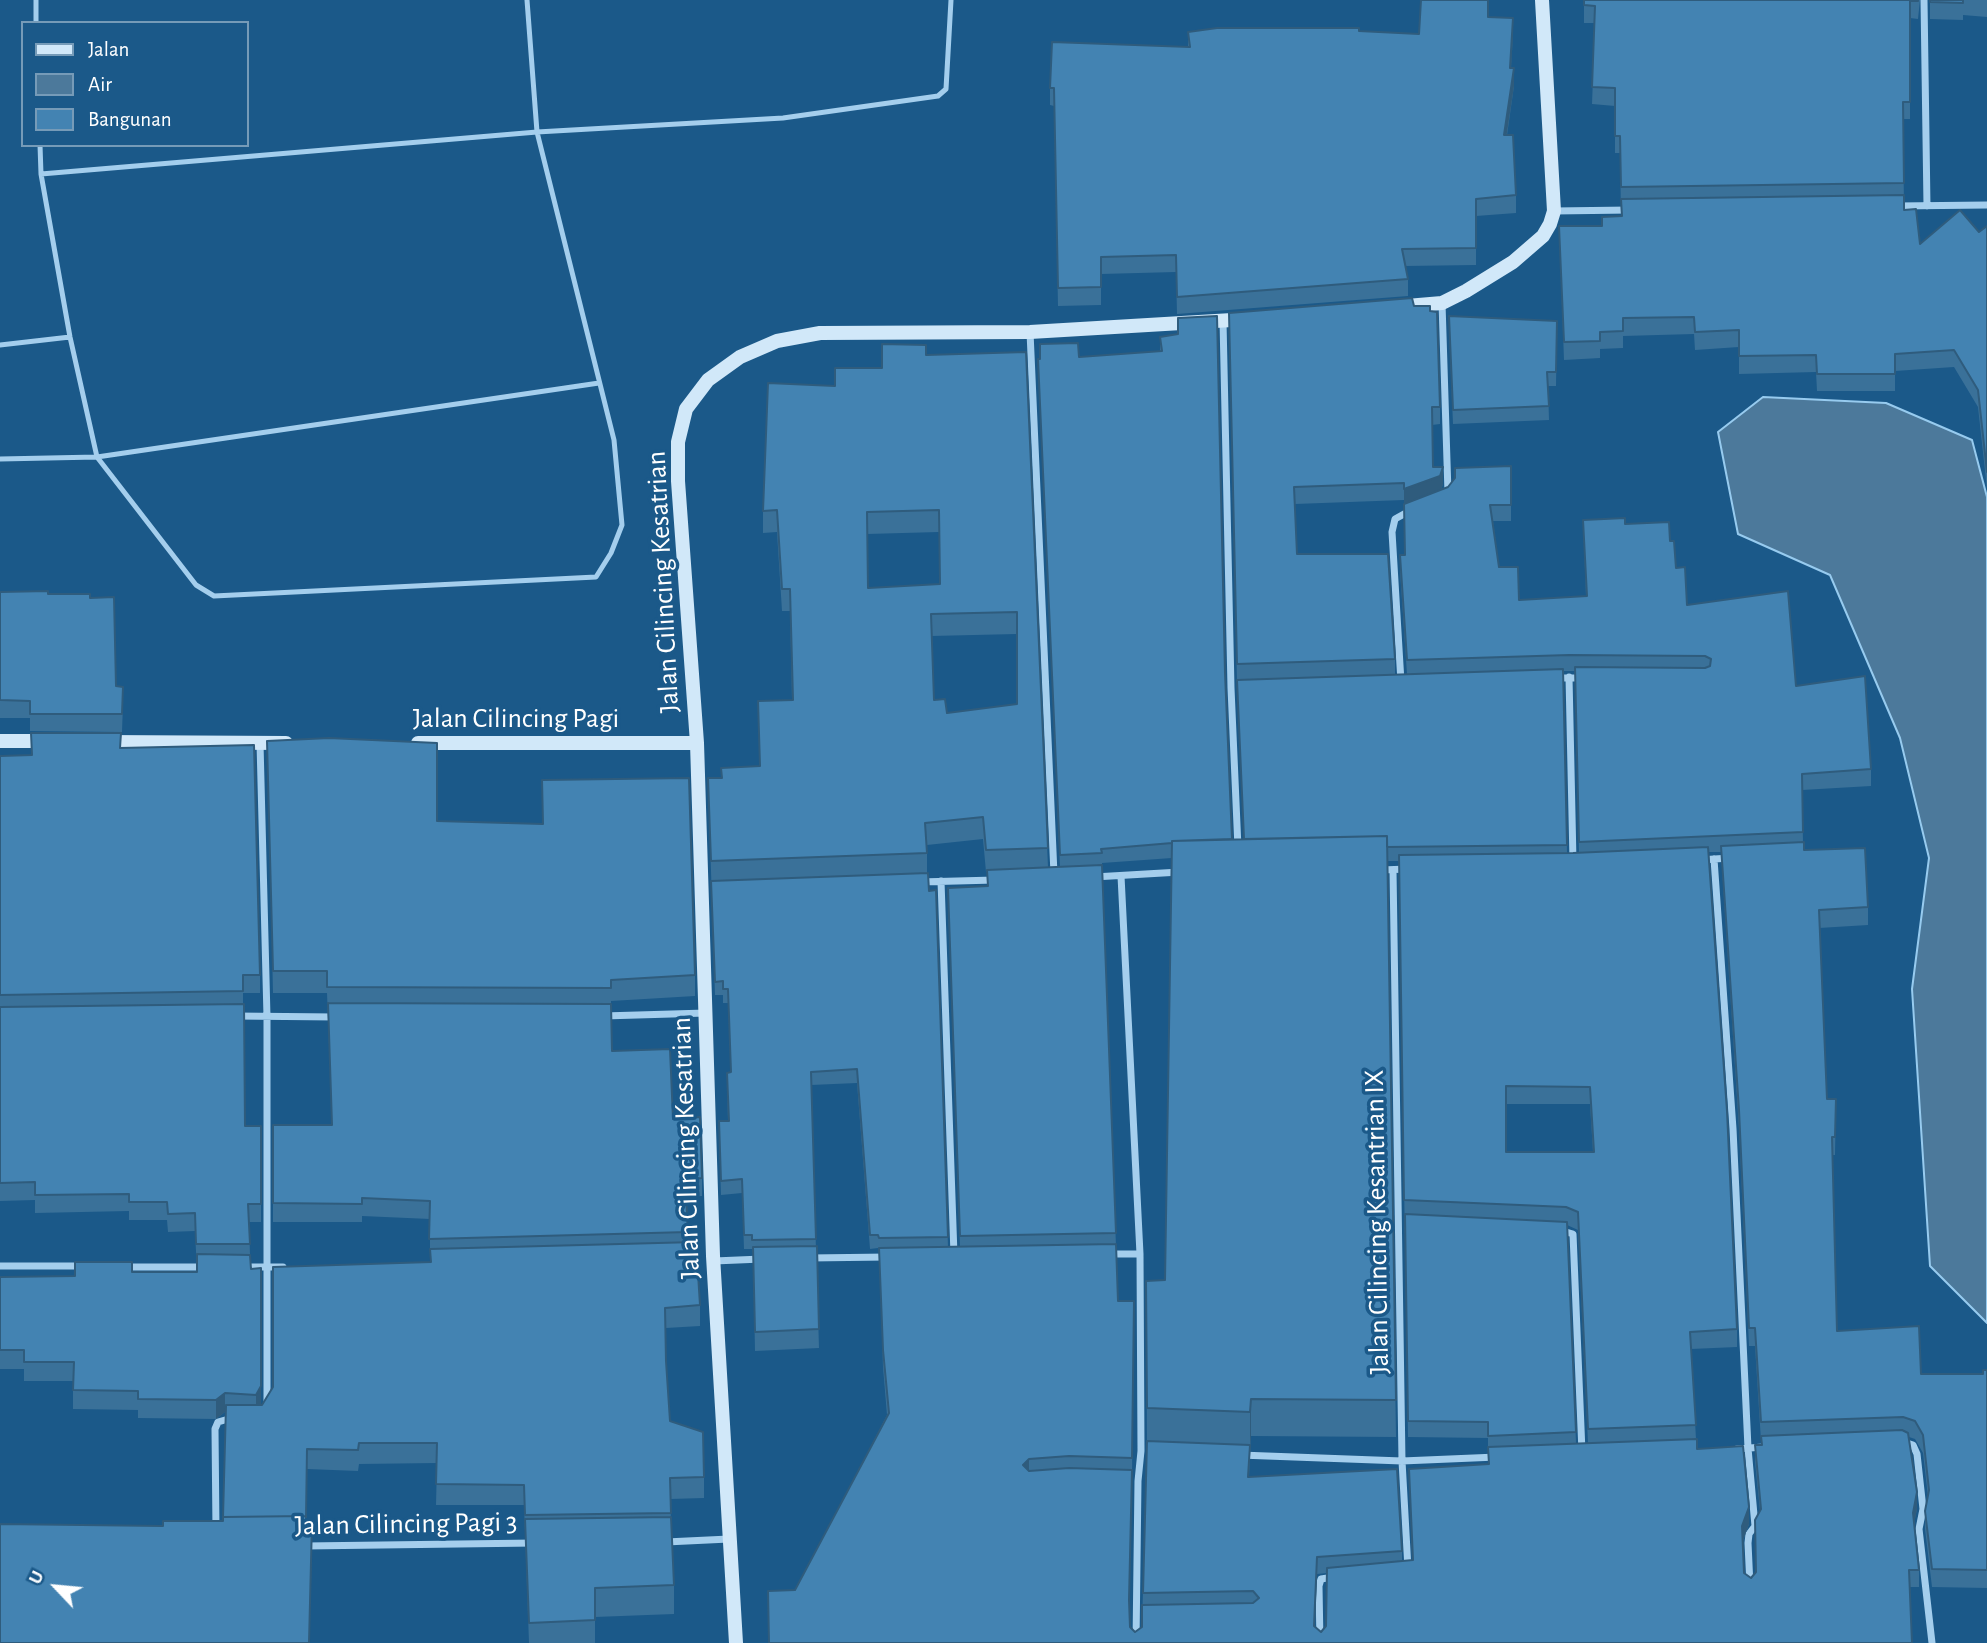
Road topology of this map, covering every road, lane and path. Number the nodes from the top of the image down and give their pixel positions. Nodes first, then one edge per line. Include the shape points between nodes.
1 (36, 0) edge
2 (527, 0) edge
3 (951, 0) edge
4 (1542, 0) edge
5 (1924, 0) edge
6 (37, 21) edge
7 (537, 132) junction
8 (40, 147) edge
9 (41, 174) junction
10 (1987, 205) edge
11 (1885, 206) edge
12 (1927, 206) junction
13 (1637, 210) edge
14 (1553, 211) junction
15 (1442, 303) junction
16 (1374, 309) edge
17 (1264, 318) edge
18 (1223, 321) junction
19 (1030, 332) junction
20 (70, 337) junction
21 (0, 345) edge
22 (599, 383) junction
23 (97, 457) junction
24 (0, 459) edge
25 (1444, 499) edge
26 (1424, 506) edge
27 (1569, 677) junction
28 (1542, 678) edge
29 (1593, 678) edge
30 (1401, 682) junction
31 (1413, 682) edge
32 (1388, 683) edge
33 (1231, 688) junction
34 (1244, 688) edge
35 (0, 741) edge
36 (260, 743) junction
37 (301, 743) edge
38 (397, 743) edge
39 (697, 743) junction
40 (1239, 855) edge
41 (1741, 857) edge
42 (1714, 859) junction
43 (1689, 860) edge
44 (1573, 865) junction
45 (1586, 865) edge
46 (1559, 866) edge
47 (1420, 869) edge
48 (1365, 870) edge
49 (1393, 870) junction
50 (1186, 872) edge
51 (1121, 876) junction
52 (1081, 877) edge
53 (1041, 878) edge
54 (1054, 878) junction
55 (1067, 878) edge
56 (1004, 879) edge
57 (941, 881) junction
58 (914, 882) edge
59 (706, 1013) junction
60 (228, 1016) edge
61 (598, 1016) edge
62 (267, 1017) junction
63 (350, 1017) edge
64 (1398, 1223) junction
65 (1411, 1224) edge
66 (1553, 1230) edge
67 (1101, 1254) edge
68 (1140, 1254) junction
69 (967, 1256) edge
70 (900, 1257) edge
71 (941, 1257) edge
72 (954, 1257) junction
73 (709, 1258) junction
74 (793, 1258) edge
75 (766, 1259) edge
76 (0, 1266) edge
77 (93, 1266) edge
78 (107, 1266) edge
79 (214, 1267) edge
80 (227, 1267) edge
81 (294, 1267) edge
82 (267, 1268) junction
83 (265, 1416) edge
84 (237, 1419) edge
85 (1890, 1442) edge
86 (1774, 1447) edge
87 (1748, 1448) junction
88 (1726, 1449) edge
89 (1141, 1451) junction
90 (1155, 1452) edge
91 (1582, 1453) junction
92 (1595, 1453) edge
93 (1223, 1454) edge
94 (1569, 1454) edge
95 (1513, 1456) edge
96 (1402, 1461) junction
97 (1126, 1481) edge
98 (1138, 1481) junction
99 (729, 1539) junction
100 (663, 1542) edge
101 (551, 1543) edge
102 (300, 1546) edge
103 (216, 1547) edge
104 (1395, 1574) edge
105 (1341, 1576) edge
106 (1750, 1590) edge
107 (1135, 1616) junction
108 (1148, 1616) edge
109 (736, 1643) edge
110 (1136, 1643) edge
111 (1320, 1643) edge
112 (1932, 1643) edge

1 - 6 lane
2 - 7 lane
3 - 7 lane via 946,89 938,96 783,118
4 - 14 street
5 - 12 street
7 - 9 lane
7 - 22 lane
8 - 9 lane
9 - 20 lane
10 - 12 street
11 - 12 street
13 - 14 street
14 - 15 street via 1542,236 1530,248
15 - 16 street
15 - 25 street via 1449,479
17 - 18 street, Jalan Cilincing Kesatrian
18 - 19 street, Jalan Cilincing Kesatrian
18 - 33 street
19 - 39 street, Jalan Cilincing Kesatrian via 820,333 777,341 708,380 686,410 678,442
19 - 54 street
20 - 21 lane
20 - 23 lane
22 - 23 lane
22 - 23 lane via 614,440 622,525 596,577 214,596 183,570
23 - 24 lane
26 - 30 street via 1395,519 1392,532
27 - 28 street
27 - 29 street
27 - 44 street
30 - 31 street
30 - 32 street
33 - 34 street
33 - 40 street
35 - 36 street
36 - 37 street
36 - 62 street
38 - 39 street, Jalan Cilincing Pagi
39 - 59 street, Jalan Cilincing Kesatrian via 709,889
41 - 42 street
42 - 43 street
42 - 87 street
44 - 45 street
44 - 46 street
47 - 49 street
48 - 49 street
49 - 64 street, Jalan Cilincing Kesantrian IX
50 - 51 street
51 - 52 street
51 - 68 street
53 - 54 street
54 - 55 street
56 - 57 street
57 - 58 street
57 - 72 street
59 - 61 street
59 - 73 street, Jalan Cilincing Kesatrian
60 - 62 street
62 - 63 street
62 - 82 street
64 - 65 street
64 - 96 street, Jalan Cilincing Kesantrian IX
66 - 91 street via 1573,1234
67 - 68 street
68 - 89 street
69 - 72 street
70 - 74 street
71 - 72 street
73 - 75 street
73 - 99 street, Jalan Cilincing Kesatrian
76 - 77 street
78 - 79 street
80 - 82 street
81 - 82 street
82 - 83 street
84 - 103 street via 225,1418 215,1429
85 - 112 street via 1913,1445 1917,1454
86 - 87 street
87 - 88 street
87 - 106 street via 1755,1526 1748,1543
89 - 90 street
89 - 98 street
91 - 92 street
91 - 94 street
93 - 96 street
95 - 96 street
96 - 104 street, Jalan Cilincing Kesantrian IX via 1408,1573
97 - 98 street
98 - 107 street
99 - 100 street
99 - 109 street, Jalan Cilincing Kesatrian
101 - 102 street, Jalan Cilincing Pagi 3
105 - 111 street via 1321,1579
107 - 108 street
107 - 110 street

